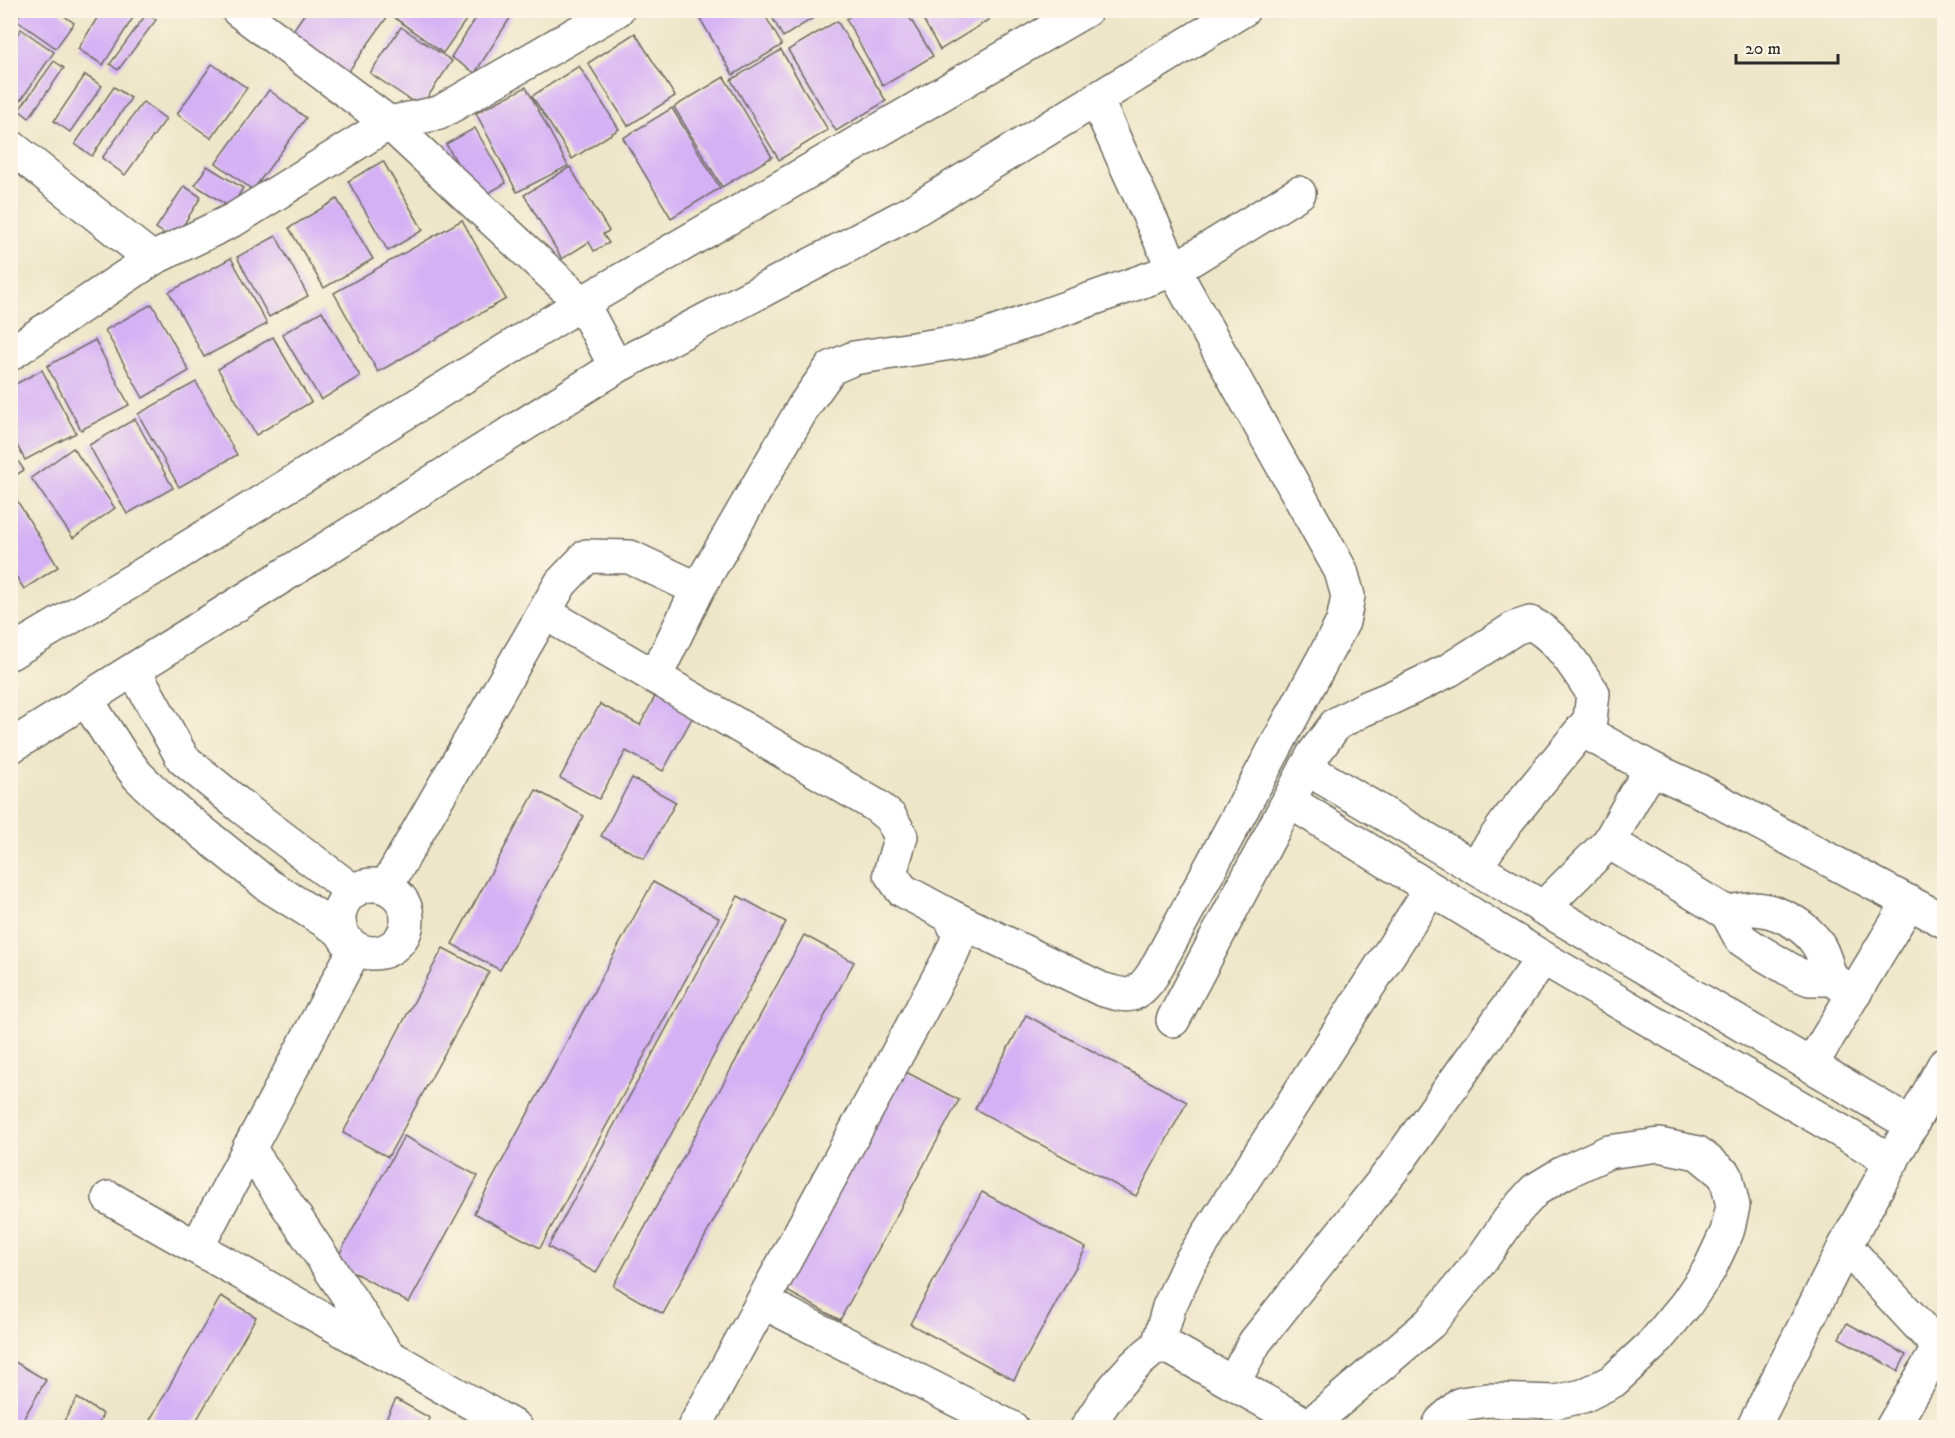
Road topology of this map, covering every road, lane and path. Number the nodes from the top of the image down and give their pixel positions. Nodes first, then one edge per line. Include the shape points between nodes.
1 (238, 10) edge
2 (1086, 10) edge
3 (1243, 10) edge
4 (600, 14) edge
5 (1096, 99) junction
6 (389, 123) junction
7 (10, 146) edge
8 (1299, 193) dead end
9 (152, 259) junction
10 (1174, 270) junction
11 (582, 303) junction
12 (13, 349) edge
13 (616, 367) junction
14 (698, 589) junction
15 (545, 613) junction
16 (10, 653) edge
17 (134, 670) junction
18 (655, 677) junction
19 (86, 699) junction
20 (1582, 730) junction
21 (10, 747) edge
22 (1306, 768) junction
23 (1652, 769) junction
24 (1289, 801) junction
25 (1609, 842) junction
26 (1475, 867) junction
27 (386, 886) junction
28 (1431, 889) junction
29 (353, 891) junction
30 (1909, 902) junction
31 (1543, 908) junction
32 (1727, 912) junction
33 (950, 916) junction
34 (1944, 921) edge
35 (348, 940) junction
36 (1543, 958) junction
37 (1843, 986) junction
38 (1173, 1020) dead end
39 (1811, 1065) junction
40 (1944, 1065) edge
41 (1912, 1125) junction
42 (249, 1148) junction
43 (1892, 1161) junction
44 (109, 1198) dead end
45 (1845, 1246) junction
46 (197, 1247) junction
47 (763, 1302) junction
48 (1158, 1346) junction
49 (390, 1357) junction
50 (1233, 1383) junction
51 (1311, 1427) edge
52 (516, 1428) edge
53 (694, 1428) edge
54 (1011, 1428) edge
55 (1087, 1428) edge
56 (1438, 1428) edge
57 (1754, 1428) edge
58 (1892, 1428) edge

1 - 6 street
2 - 11 street
3 - 5 street
4 - 6 street via 439,113
5 - 10 street
5 - 13 street via 908,214
6 - 9 street via 236,219
6 - 11 street
7 - 9 street
8 - 10 street
9 - 12 street
10 - 14 street via 978,339 854,358 831,368 804,406
10 - 33 street via 1341,571 1348,596 1343,622 1142,989 1125,996 1101,989
11 - 13 street
11 - 16 street
13 - 17 street
14 - 15 street via 630,557 587,556 561,583
14 - 18 street
15 - 18 street
15 - 27 street
17 - 19 street
17 - 29 street via 183,759
18 - 33 street via 890,817 901,836 890,873 902,890
19 - 21 street
19 - 35 street via 121,754 165,802 249,871
20 - 22 street via 1590,720 1593,693 1556,641 1530,623 1515,628 1449,670 1336,724
20 - 23 street
20 - 26 street
22 - 24 street
22 - 26 street
23 - 25 street
23 - 30 street
24 - 28 street
24 - 38 street
25 - 31 street
25 - 32 street
26 - 31 street
27 - 29 street via 364,886
27 - 35 street via 403,901 408,922 405,933 389,950 378,953 366,953
28 - 36 street
28 - 48 street via 1189,1264 1169,1307
29 - 35 street via 340,908 339,919
30 - 34 street
30 - 37 street
31 - 39 street
32 - 37 street via 1741,939 1765,955 1810,979
32 - 37 street via 1752,908 1787,918 1812,937
33 - 47 street via 959,936 951,955
35 - 42 street
36 - 43 street
36 - 50 street via 1392,1170 1254,1342
37 - 39 street
39 - 41 street
40 - 41 street
41 - 43 street
42 - 46 street
42 - 49 street
43 - 45 street
44 - 46 street
45 - 57 street
45 - 58 street via 1939,1347
46 - 49 street
47 - 53 street
47 - 54 street
48 - 50 street via 1174,1350
48 - 55 street via 1139,1359 1103,1401
49 - 52 street
50 - 51 street
51 - 56 street via 1430,1323 1482,1260 1514,1213 1535,1190 1563,1173 1608,1152 1659,1145 1698,1153 1726,1176 1734,1206 1727,1233 1709,1270 1653,1344 1613,1381 1583,1396 1555,1401 1488,1400 1461,1404

